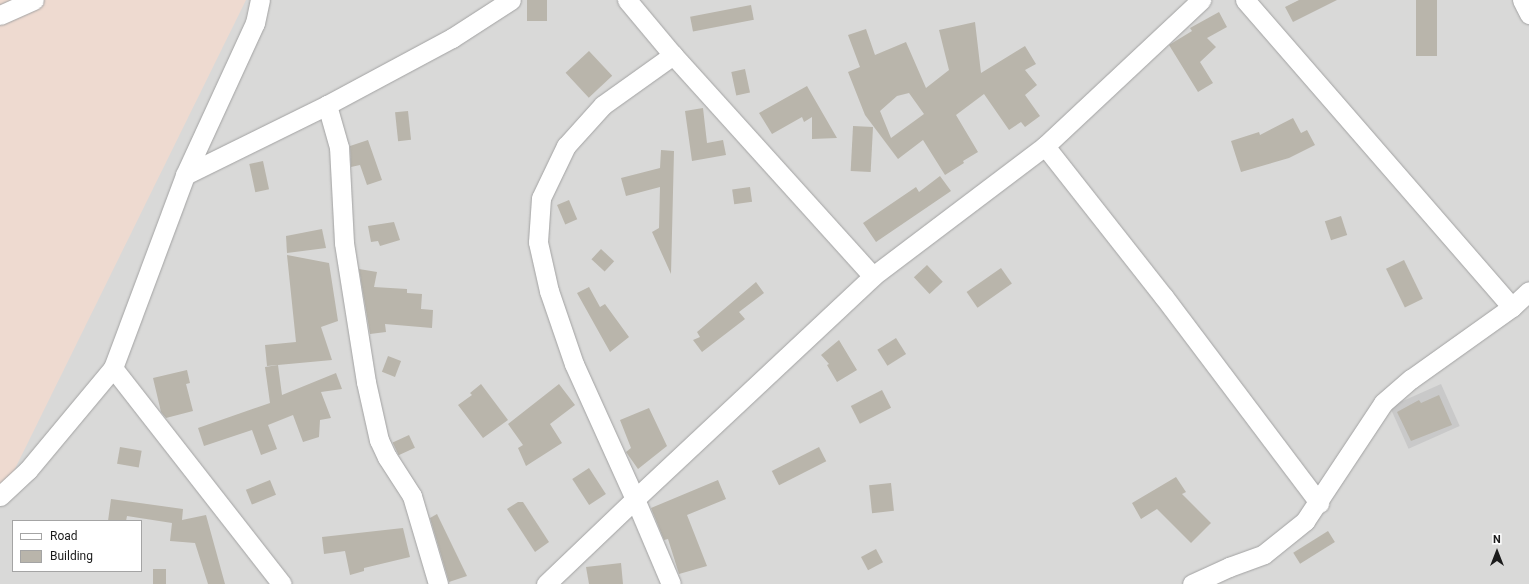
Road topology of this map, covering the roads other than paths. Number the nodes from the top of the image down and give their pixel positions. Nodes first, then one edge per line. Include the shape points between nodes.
1 (34, 0) edge
2 (260, 0) edge
3 (511, 0) edge
4 (627, 0) edge
5 (1201, 0) edge
6 (1245, 0) edge
7 (1522, 0) edge
8 (1529, 14) edge
9 (0, 15) edge
10 (673, 55) junction
11 (327, 105) junction
12 (1045, 146) junction
13 (185, 175) junction
14 (873, 276) junction
15 (1529, 291) edge
16 (1512, 307) junction
17 (113, 368) junction
18 (0, 496) edge
19 (635, 499) junction
20 (1319, 504) junction
21 (282, 584) edge
22 (438, 584) edge
23 (546, 584) edge
24 (671, 584) edge
25 (1192, 584) edge

1 - 9 street
2 - 13 street via 255,23
3 - 11 street via 452,38
4 - 10 street
5 - 12 street
6 - 16 street
7 - 8 street
10 - 14 street
10 - 19 street via 603,105 566,146 541,198 538,242 549,291 574,364
11 - 13 street
11 - 22 street via 338,147 344,243 366,382 379,440 412,496
12 - 14 street
12 - 20 street via 1164,297
13 - 17 street
14 - 19 street
15 - 16 street
16 - 20 street via 1411,379 1383,404
17 - 18 street via 28,470
17 - 21 street
19 - 23 street
19 - 24 street
20 - 25 street via 1305,521 1264,554

